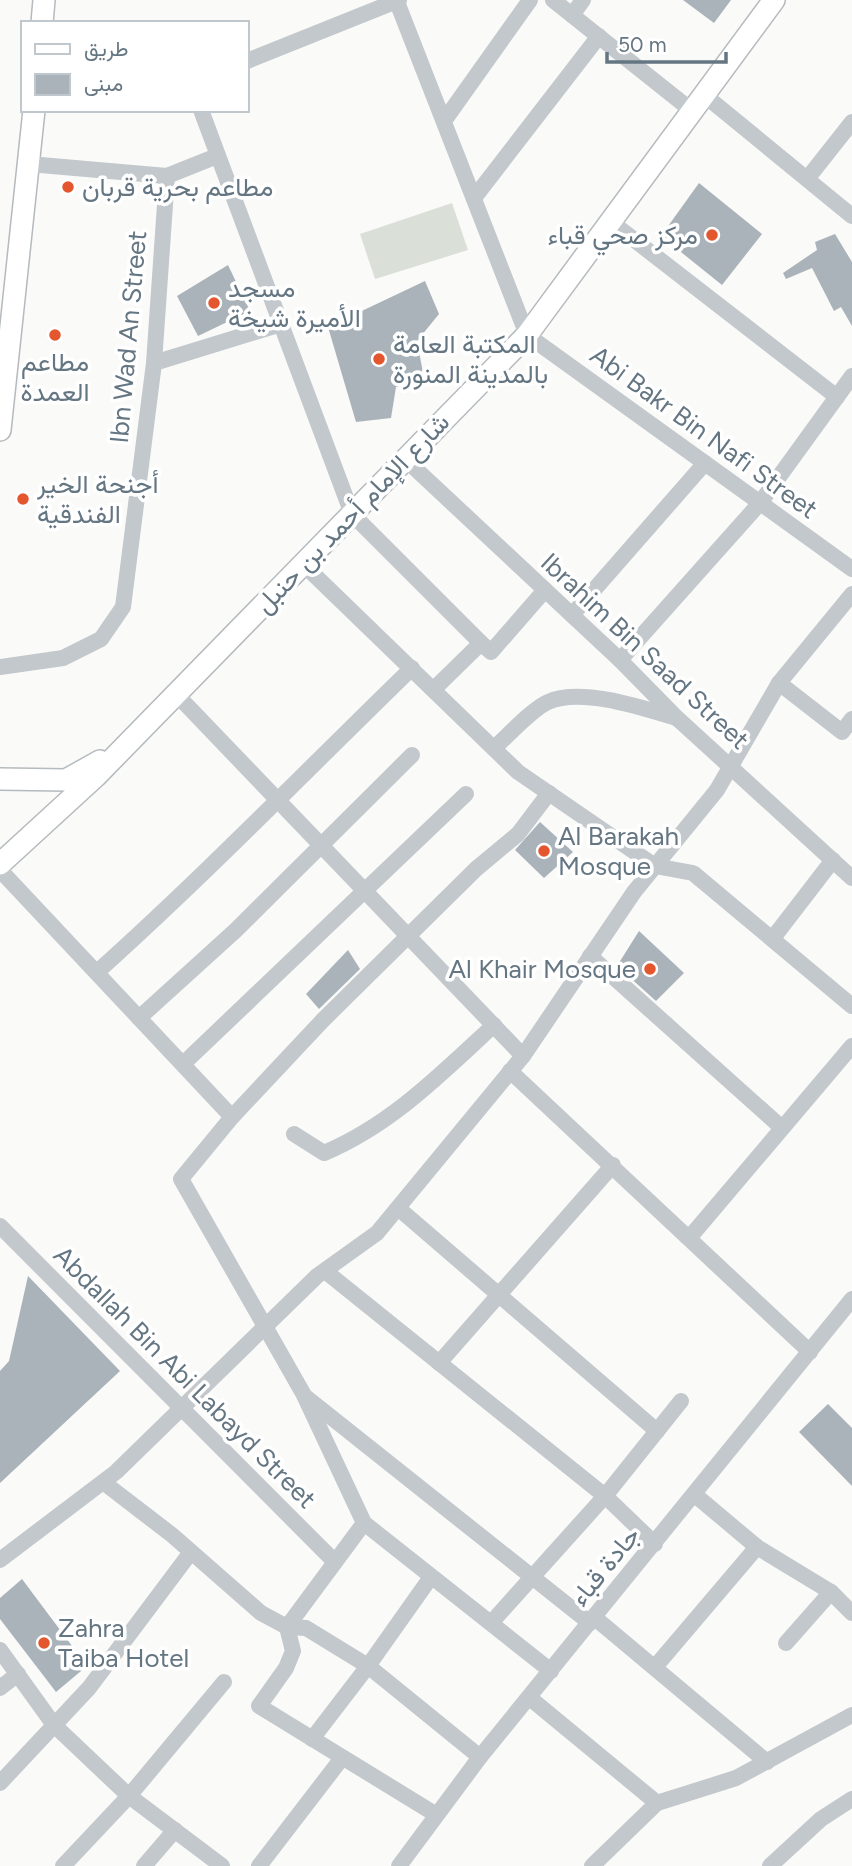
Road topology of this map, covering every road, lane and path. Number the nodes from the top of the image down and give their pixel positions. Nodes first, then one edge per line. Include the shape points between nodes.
1 (44, 0) edge
2 (530, 0) edge
3 (553, 0) edge
4 (583, 0) edge
5 (774, 0) edge
6 (398, 1) edge
7 (572, 15) junction
8 (41, 21) edge
9 (599, 36) junction
10 (248, 61) edge
11 (697, 102) junction
12 (34, 112) edge
13 (202, 112) edge
14 (444, 121) junction
15 (852, 122) edge
16 (217, 156) junction
17 (29, 164) junction
18 (167, 176) junction
19 (807, 179) junction
20 (474, 198) junction
21 (852, 216) edge
22 (610, 221) junction
23 (7, 293) edge
24 (281, 324) junction
25 (527, 335) junction
26 (154, 363) junction
27 (852, 376) edge
28 (837, 397) junction
29 (0, 430) edge
30 (405, 459) junction
31 (705, 463) junction
32 (760, 503) junction
33 (352, 514) junction
34 (303, 564) junction
35 (852, 569) edge
36 (545, 590) junction
37 (852, 594) edge
38 (572, 615) junction
39 (481, 643) junction
40 (620, 660) junction
41 (0, 667) edge
42 (412, 668) junction
43 (779, 683) junction
44 (434, 690) junction
45 (176, 694) junction
46 (678, 719) junction
47 (852, 719) edge
48 (123, 748) junction
49 (494, 748) junction
50 (412, 755) dead end
51 (730, 765) junction
52 (0, 779) edge
53 (550, 793) junction
54 (466, 794) dead end
55 (276, 799) junction
56 (320, 845) junction
57 (833, 860) junction
58 (0, 864) edge
59 (655, 866) junction
60 (0, 870) edge
61 (852, 878) edge
62 (365, 891) junction
63 (410, 937) junction
64 (773, 938) junction
65 (590, 956) junction
66 (97, 972) junction
67 (849, 998) edge
68 (139, 1018) junction
69 (494, 1026) junction
70 (852, 1046) edge
71 (523, 1055) junction
72 (183, 1064) junction
73 (510, 1071) junction
74 (232, 1117) junction
75 (782, 1128) junction
76 (294, 1134) dead end
77 (613, 1165) junction
78 (398, 1208) junction
79 (0, 1226) edge
80 (690, 1237) junction
81 (325, 1271) junction
82 (497, 1296) junction
83 (852, 1299) edge
84 (266, 1327) junction
85 (810, 1352) junction
86 (439, 1363) junction
87 (304, 1395) junction
88 (681, 1401) dead end
89 (181, 1410) junction
90 (657, 1432) junction
91 (103, 1482) junction
92 (695, 1495) junction
93 (605, 1496) junction
94 (364, 1523) junction
95 (655, 1544) junction
96 (757, 1547) junction
97 (191, 1552) junction
98 (0, 1560) edge
99 (335, 1562) junction
100 (432, 1577) junction
101 (533, 1577) junction
102 (831, 1592) junction
103 (852, 1614) edge
104 (592, 1620) junction
105 (491, 1623) junction
106 (287, 1627) junction
107 (786, 1643) dead end
108 (0, 1650) edge
109 (368, 1666) junction
110 (656, 1667) junction
111 (551, 1671) junction
112 (18, 1674) junction
113 (224, 1682) dead end
114 (0, 1688) edge
115 (531, 1699) junction
116 (852, 1714) edge
117 (54, 1725) junction
118 (312, 1739) junction
119 (480, 1757) junction
120 (342, 1758) junction
121 (767, 1762) junction
122 (0, 1783) edge
123 (129, 1796) junction
124 (852, 1799) edge
125 (657, 1803) junction
126 (435, 1814) junction
127 (175, 1830) junction
128 (63, 1866) edge
129 (144, 1866) edge
130 (222, 1866) edge
131 (259, 1866) edge
132 (399, 1866) edge
133 (592, 1866) edge
134 (770, 1866) edge

1 - 8 main road
2 - 14 street
3 - 7 street
4 - 7 street
5 - 11 main road, شارع الإمام أحمد بن حنبل
6 - 10 street
6 - 14 street
7 - 9 street
9 - 11 street
9 - 20 street
11 - 19 street
11 - 22 main road, شارع الإمام أحمد بن حنبل
12 - 17 main road
13 - 16 street
14 - 20 street
15 - 19 street
16 - 18 street
16 - 24 street
17 - 18 street
17 - 23 main road
18 - 26 street, Ibn Wad An Street
19 - 21 street
20 - 25 street
22 - 25 main road, شارع الإمام أحمد بن حنبل
22 - 28 street
23 - 29 main road
24 - 26 street
24 - 33 street
25 - 30 main road, شارع الإمام أحمد بن حنبل
25 - 31 street, Abi Bakr Bin Nafi Street
26 - 41 street, Ibn Wad An Street via 123,607 102,639 63,658
27 - 28 street
28 - 32 street
30 - 33 main road, شارع الإمام أحمد بن حنبل
30 - 36 street, Ibrahim Bin Saad Street
31 - 32 street, Abi Bakr Bin Nafi Street
31 - 38 street
32 - 35 street, Abi Bakr Bin Nafi Street
32 - 40 street
33 - 34 main road, شارع الإمام أحمد بن حنبل
33 - 39 street
34 - 42 street
34 - 45 main road, شارع الإمام أحمد بن حنبل
36 - 38 street, Ibrahim Bin Saad Street
36 - 39 street via 491,652
37 - 43 street
38 - 40 street, Ibrahim Bin Saad Street
39 - 44 street
40 - 46 street, Ibrahim Bin Saad Street
42 - 44 street
42 - 55 street
43 - 47 street via 842,732
43 - 51 street
44 - 49 street
45 - 48 main road, شارع الإمام أحمد بن حنبل
45 - 55 street
46 - 49 street via 621,700 548,702
46 - 51 street, Ibrahim Bin Saad Street
48 - 52 main road via 66,780
48 - 58 main road, شارع الإمام أحمد بن حنبل
49 - 53 street via 518,772
50 - 56 street
51 - 57 street, Ibrahim Bin Saad Street
51 - 59 street via 717,790
53 - 59 street
53 - 63 street via 518,834 476,869
54 - 62 street
55 - 56 street
55 - 66 street via 194,885
56 - 62 street
56 - 68 street
57 - 61 street, Ibrahim Bin Saad Street
57 - 64 street
59 - 64 street via 693,873
59 - 65 street
60 - 66 street
62 - 63 street
62 - 72 street
63 - 69 street
63 - 74 street
64 - 67 street
65 - 71 street
65 - 75 street
66 - 68 street
68 - 72 street
69 - 71 street
69 - 76 street via 405,1107 357,1139 324,1153
70 - 75 street
71 - 73 street
72 - 74 street
73 - 77 street
73 - 78 street
74 - 84 street via 181,1179
75 - 80 street
77 - 80 street
77 - 82 street
78 - 81 street via 377,1233
78 - 82 street
79 - 89 street, Abdallah Bin Abi Labayd Street
80 - 85 street
81 - 84 street
81 - 86 street
82 - 86 street
82 - 90 street
83 - 85 street, جادة قباء
84 - 87 street
84 - 89 street
85 - 92 street, جادة قباء
86 - 93 street
87 - 94 street
87 - 101 street
88 - 90 street
89 - 91 street
89 - 99 street, Abdallah Bin Abi Labayd Street
90 - 93 street
91 - 97 street
91 - 98 street
92 - 95 street, جادة قباء
92 - 96 street
93 - 95 street
93 - 101 street
94 - 99 street
94 - 100 street
95 - 104 street, جادة قباء
96 - 102 street
96 - 110 street
97 - 106 street via 261,1613
97 - 117 street via 89,1688
99 - 106 street
100 - 105 street
100 - 109 street
101 - 104 street
101 - 105 street
102 - 103 street
102 - 107 street
104 - 110 street
104 - 111 street, جادة قباء
105 - 111 street
106 - 109 street via 306,1628
106 - 118 street via 293,1651 259,1706
108 - 112 street
109 - 118 street
109 - 119 street
110 - 121 street
111 - 115 street, جادة قباء
112 - 114 street
112 - 117 street
113 - 123 street
115 - 119 street, جادة قباء
115 - 125 street
116 - 121 street
117 - 122 street
117 - 123 street
118 - 120 street
119 - 126 street, جادة قباء
120 - 126 street
120 - 131 street
121 - 125 street via 736,1778
123 - 127 street
123 - 128 street
124 - 134 street via 821,1819
125 - 133 street
126 - 132 street, جادة قباء
127 - 129 street
127 - 130 street

